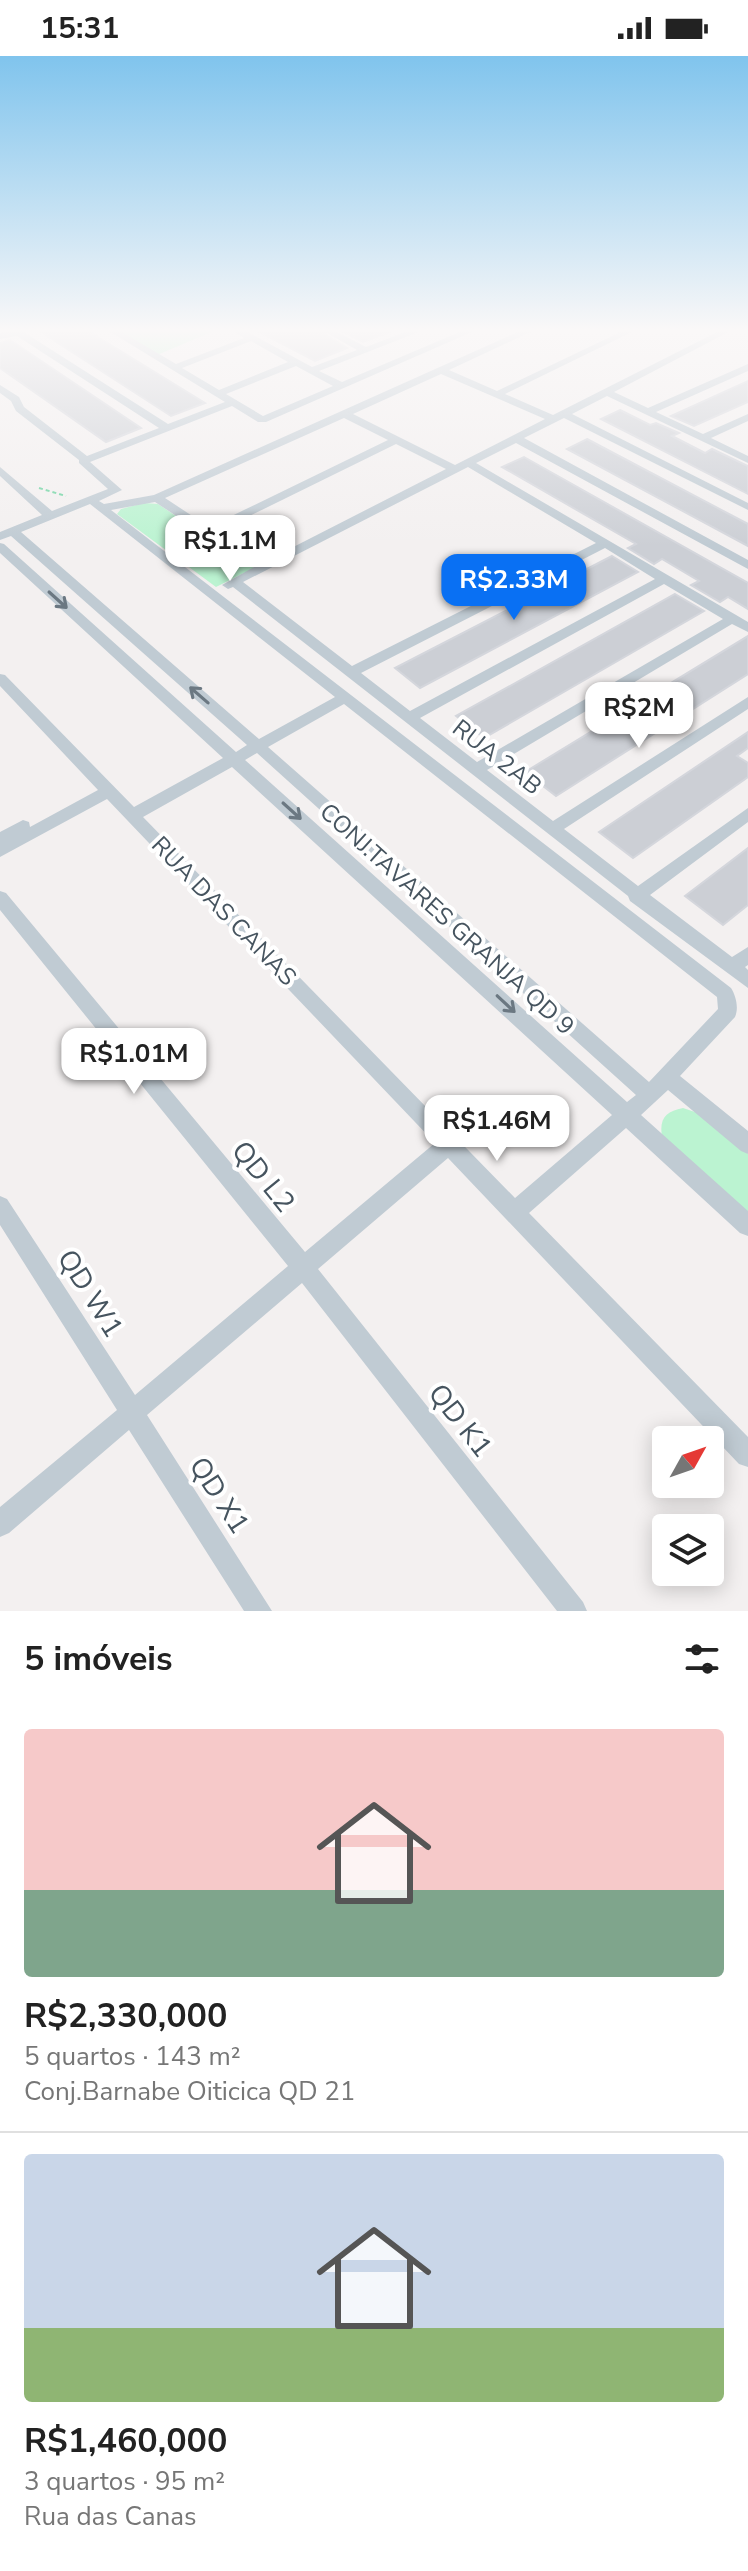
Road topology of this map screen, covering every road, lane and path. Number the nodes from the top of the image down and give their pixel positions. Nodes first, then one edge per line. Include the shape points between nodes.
1 (16, 401) edge
2 (18, 401) edge
3 (124, 401) edge
4 (228, 401) edge
5 (305, 401) edge
6 (374, 401) edge
7 (512, 401) edge
8 (591, 401) edge
9 (625, 401) edge
10 (673, 401) edge
11 (232, 403) junction
12 (648, 412) junction
13 (345, 414) junction
14 (559, 417) junction
15 (748, 417) edge
16 (167, 428) junction
17 (703, 438) junction
18 (517, 439) junction
19 (396, 440) junction
20 (99, 455) junction
21 (86, 460) junction
22 (748, 460) edge
23 (469, 463) junction
24 (0, 470) edge
25 (456, 470) junction
26 (12, 480) junction
27 (157, 498) junction
28 (92, 503) junction
29 (748, 507) edge
30 (50, 516) junction
31 (207, 532) junction
32 (6, 533) edge
33 (604, 544) junction
34 (0, 547) edge
35 (748, 565) edge
36 (263, 567) junction
37 (664, 579) junction
38 (234, 582) junction
39 (212, 593) junction
40 (732, 619) junction
41 (748, 628) edge
42 (350, 673) junction
43 (0, 678) edge
44 (346, 697) junction
45 (748, 702) edge
46 (409, 718) junction
47 (258, 746) junction
48 (234, 759) junction
49 (475, 770) junction
50 (106, 787) junction
51 (748, 814) edge
52 (133, 815) junction
53 (551, 830) junction
54 (0, 839) edge
55 (0, 851) edge
56 (636, 896) junction
57 (0, 898) edge
58 (445, 910) junction
59 (422, 926) junction
60 (748, 954) edge
61 (732, 968) junction
62 (748, 980) edge
63 (667, 1077) junction
64 (650, 1095) junction
65 (627, 1116) junction
66 (748, 1144) edge
67 (448, 1145) junction
68 (0, 1206) edge
69 (514, 1212) junction
70 (748, 1225) edge
71 (302, 1266) junction
72 (131, 1412) junction
73 (748, 1455) edge
74 (0, 1524) edge
75 (259, 1611) edge
76 (574, 1611) edge

1 - 21 street
2 - 20 street
3 - 16 street
4 - 11 street
5 - 11 street via 262,420
6 - 13 street
7 - 14 street
8 - 14 street
9 - 12 street
10 - 12 street
11 - 16 street
12 - 17 street
13 - 19 street
13 - 27 street
14 - 18 street
14 - 29 street
15 - 17 street
16 - 20 street
17 - 22 street
18 - 23 street
18 - 35 street
19 - 25 street
19 - 31 street
20 - 21 street
21 - 28 street via 116,490
23 - 25 street
23 - 33 street
24 - 26 street
25 - 36 street
26 - 28 path
26 - 30 street
27 - 28 street
27 - 31 street
28 - 30 street
28 - 39 street
30 - 32 street
31 - 36 street
47 -> 32 street
33 - 37 street
33 - 42 street
34 -> 48 street, CONJ.TAVARES GRANJA QD 9
36 - 38 street
37 - 40 street
37 - 46 street
38 - 39 street
38 - 42 street, RUA 2AB
39 - 44 street
40 - 41 street
40 - 49 street
42 - 46 street, RUA 2AB
43 - 50 street, RUA DAS CANAS
44 - 47 street
44 - 63 street via 727,997 728,1011
45 - 53 street
46 - 49 street, RUA 2AB
47 - 48 street
47 - 58 street
48 - 52 street
48 -> 59 street, CONJ.TAVARES GRANJA QD 9
49 - 53 street, RUA 2AB
50 - 52 street, RUA DAS CANAS
50 - 54 street
50 - 55 street
51 - 56 street
52 - 67 street, RUA DAS CANAS
53 - 56 street, RUA 2AB
56 - 61 street, RUA 2AB
57 - 71 street, QD L2
58 - 59 street
58 - 64 street
59 -> 65 street, CONJ.TAVARES GRANJA QD 9
60 - 61 street
61 - 62 street, RUA 2AB
63 - 64 street
63 - 66 street
64 - 65 street
65 - 69 street
65 - 70 street, CONJ.TAVARES GRANJA QD 9
67 - 69 street, RUA DAS CANAS
67 - 71 street
68 - 72 street, QD W1
69 - 73 street
71 - 72 street
71 - 76 street, QD K1
72 - 74 street
72 - 75 street, QD X1

